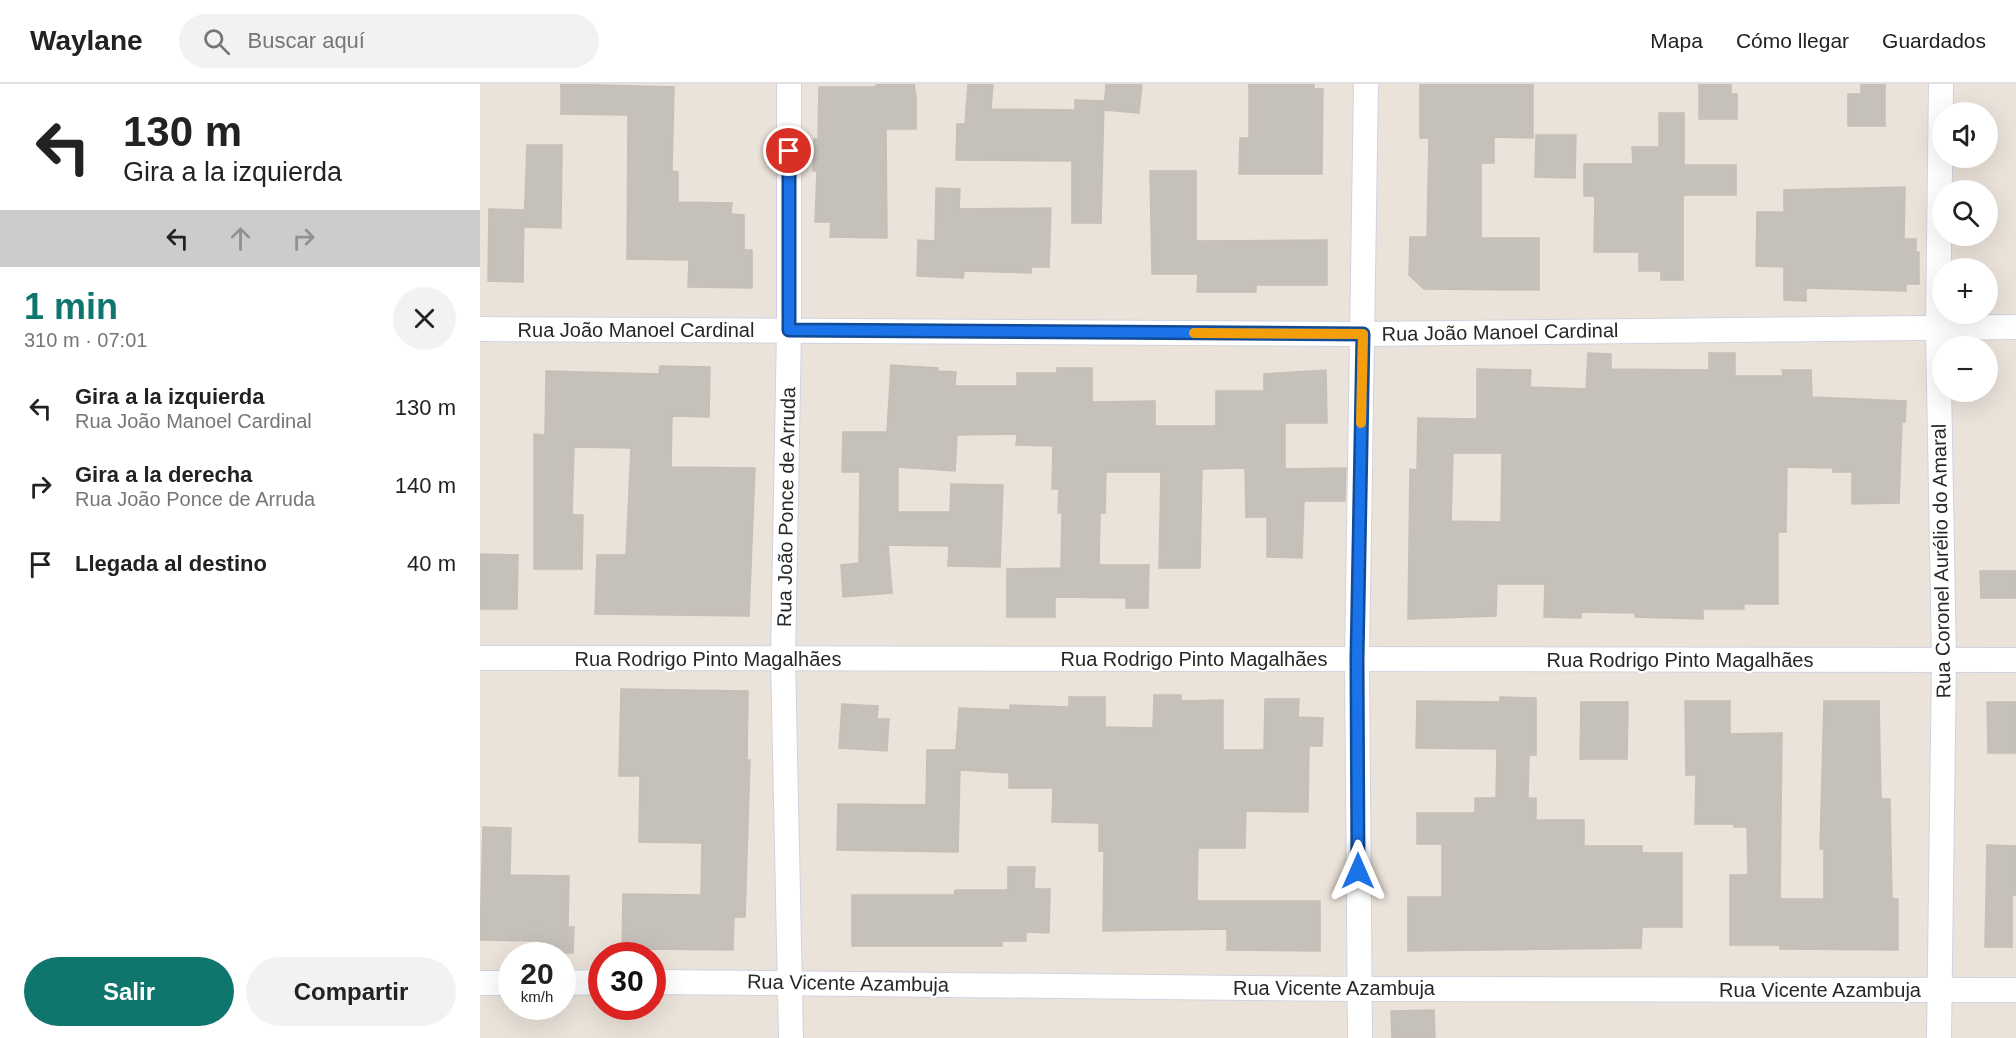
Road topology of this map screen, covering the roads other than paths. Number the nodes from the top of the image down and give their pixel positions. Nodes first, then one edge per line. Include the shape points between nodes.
1 (789, 84) edge
2 (1366, 84) edge
3 (1941, 84) edge
4 (2016, 327) edge
5 (1938, 328) junction
6 (480, 329) edge
7 (789, 330) junction
8 (1363, 334) junction
9 (480, 658) edge
10 (783, 659) junction
11 (1357, 659) junction
12 (1944, 660) junction
13 (2016, 660) edge
14 (666, 982) edge
15 (791, 982) junction
16 (480, 983) edge
17 (498, 983) edge
18 (1358, 989) junction
19 (1939, 990) junction
20 (2016, 990) edge
21 (791, 1038) edge
22 (1360, 1038) edge
23 (1939, 1038) edge

1 - 7 street, Rua João Ponce de Arruda
2 - 8 street
3 - 5 street, Rua Coronel Aurélio do Amaral
4 - 5 street, Rua João Manoel Cardinal
5 - 8 street, Rua João Manoel Cardinal
5 - 12 street, Rua Coronel Aurélio do Amaral
6 - 7 street, Rua João Manoel Cardinal
7 - 8 street, Rua João Manoel Cardinal
7 - 10 street, Rua João Ponce de Arruda
8 - 11 street
9 - 10 street, Rua Rodrigo Pinto Magalhães
10 - 11 street, Rua Rodrigo Pinto Magalhães
10 - 15 street, Rua João Ponce de Arruda
11 - 12 street, Rua Rodrigo Pinto Magalhães
11 - 18 street
12 - 13 street, Rua Rodrigo Pinto Magalhães
12 - 19 street, Rua Coronel Aurélio do Amaral
14 - 15 street, Rua Vicente Azambuja
15 - 18 street, Rua Vicente Azambuja
15 - 21 street, Rua João Ponce de Arruda
16 - 17 street
18 - 19 street, Rua Vicente Azambuja
18 - 22 street
19 - 20 street, Rua Vicente Azambuja
19 - 23 street, Rua Coronel Aurélio do Amaral

